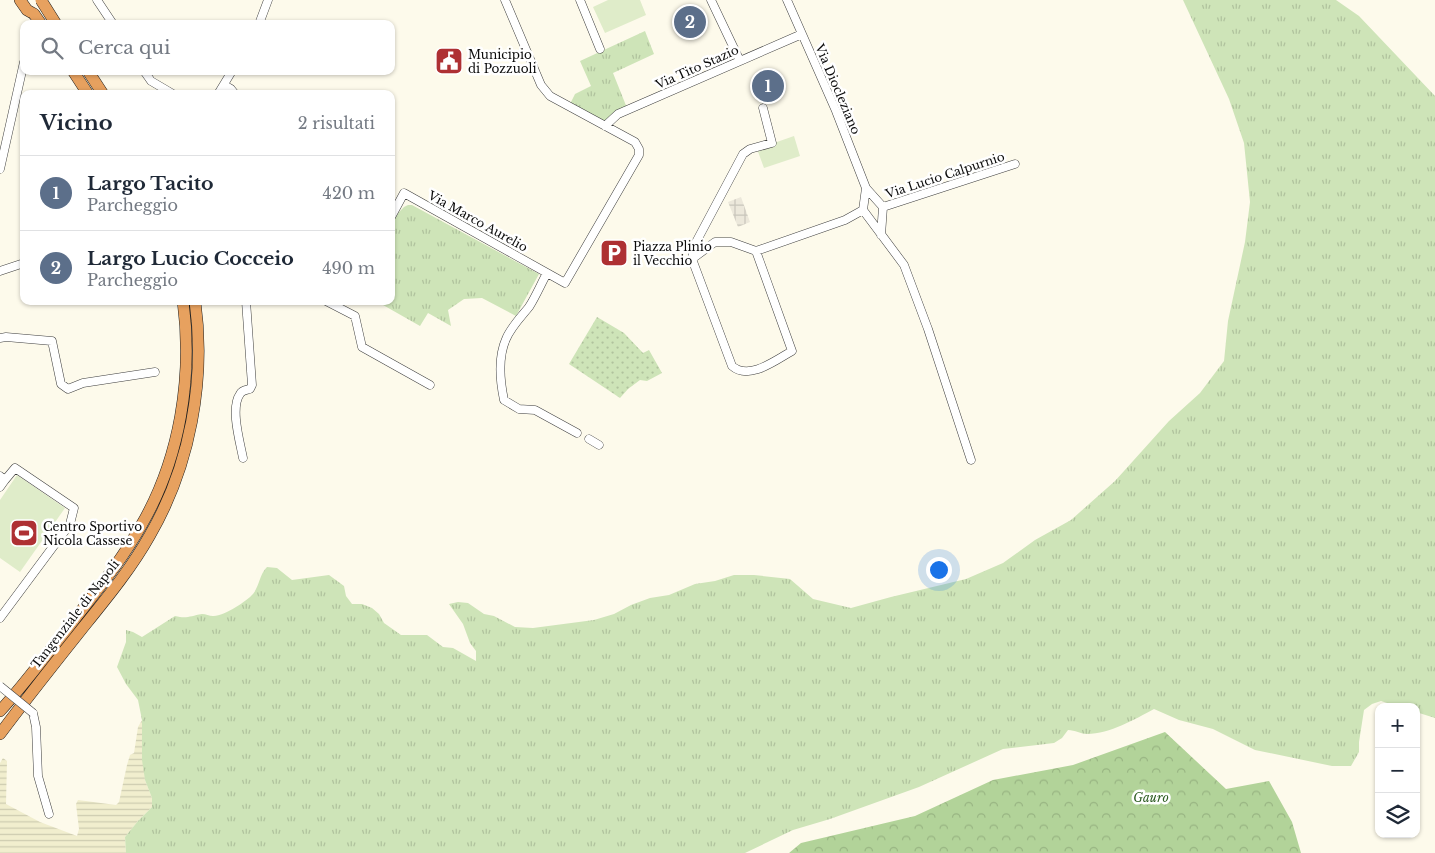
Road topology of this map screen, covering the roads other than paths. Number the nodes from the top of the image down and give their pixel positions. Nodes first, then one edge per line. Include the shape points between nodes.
1 (20, 0) edge
2 (28, 0) edge
3 (41, 0) edge
4 (48, 0) edge
5 (97, 0) edge
6 (268, 0) edge
7 (505, 0) edge
8 (580, 0) edge
9 (711, 0) edge
10 (787, 0) edge
11 (38, 20) edge
12 (54, 20) edge
13 (110, 20) edge
14 (260, 20) edge
15 (802, 34) junction
16 (600, 48) dead end
17 (740, 61) junction
18 (21, 75) edge
19 (76, 75) edge
20 (91, 75) edge
21 (147, 75) edge
22 (230, 75) edge
23 (224, 85) junction
24 (85, 90) edge
25 (100, 90) edge
26 (166, 90) edge
27 (221, 90) edge
28 (232, 90) edge
29 (763, 108) dead end
30 (605, 126) junction
31 (1014, 164) dead end
32 (0, 169) edge
33 (866, 188) junction
34 (882, 207) junction
35 (395, 210) edge
36 (863, 210) junction
37 (881, 235) junction
38 (756, 251) junction
39 (692, 259) junction
40 (20, 264) edge
41 (0, 271) edge
42 (547, 272) junction
43 (183, 305) edge
44 (195, 305) edge
45 (246, 305) edge
46 (334, 305) edge
47 (0, 338) edge
48 (155, 372) dead end
49 (430, 385) dead end
50 (577, 433) dead end
51 (588, 439) dead end
52 (599, 445) dead end
53 (243, 458) dead end
54 (971, 460) dead end
55 (3, 478) edge
56 (0, 487) edge
57 (1, 615) edge
58 (0, 686) edge
59 (0, 711) edge
60 (0, 734) edge
61 (49, 814) dead end

1 - 11 highway
2 - 11 highway
3 - 12 highway, bridge
4 - 11 street
5 - 13 street
6 - 14 street
7 - 30 street via 541,85 550,96
8 - 16 street
9 - 17 street
10 - 15 street, Via Diocleziano
15 - 17 street, Via Tito Stazio
15 - 33 street, Via Diocleziano
17 - 30 street, Via Tito Stazio via 618,114
18 - 32 street
19 - 24 highway
20 - 25 highway
21 - 26 street
22 - 23 street
23 - 27 street
23 - 28 street
29 - 39 street via 772,143 743,154 694,246
30 - 42 street, Via Marco Aurelio via 635,142 639,155 565,282
31 - 34 street, Via Lucio Calpurnio
33 - 34 street, Via Diocleziano
33 - 36 street, Via Diocleziano
34 - 37 street
35 - 42 street, Via Marco Aurelio via 404,193
36 - 37 street
36 - 38 street via 845,220
37 - 54 street via 904,265
38 - 39 street via 731,242 715,242
38 - 39 street via 792,351 765,367 744,372 732,366
40 - 41 street
42 - 50 street via 530,305 506,339 500,382 504,400 519,408 535,410
43 - 59 highway, Tangenziale di Napoli via 186,356 182,407 174,444 154,500 143,523 103,583
44 - 60 highway, Tangenziale di Napoli via 198,343 194,406 184,454 163,510 108,597
45 - 53 street via 252,385 239,394 235,410
46 - 49 street via 355,316 362,347
47 - 48 street via 52,342 61,384 68,390 83,383
51 - 52 street
55 - 56 street
55 - 57 street via 15,468 74,508 70,524
58 - 61 street, bridge via 33,713 38,776

